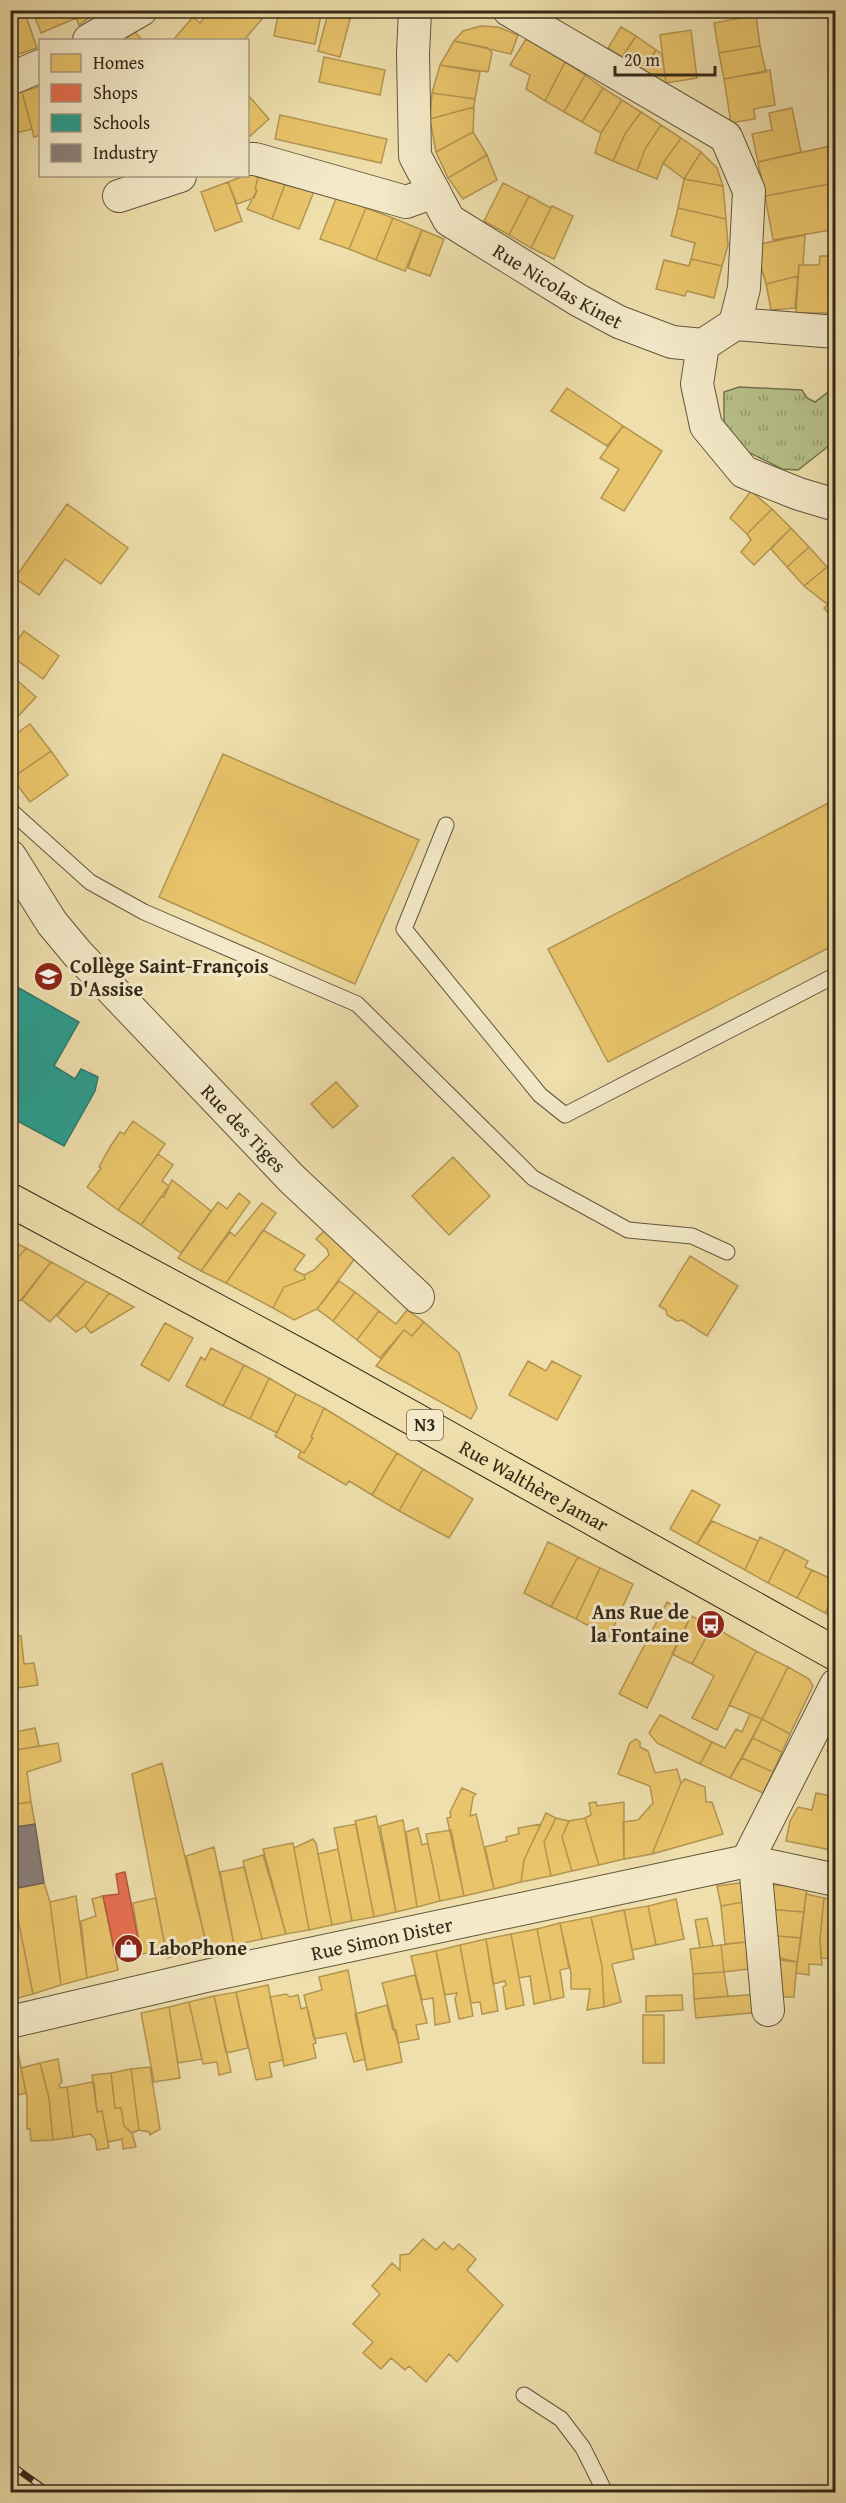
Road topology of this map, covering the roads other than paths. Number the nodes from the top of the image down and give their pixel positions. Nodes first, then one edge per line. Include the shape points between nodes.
1 (141, 10) edge
2 (415, 10) edge
3 (509, 10) edge
4 (91, 39) edge
5 (39, 66) edge
6 (10, 79) edge
7 (249, 159) edge
8 (177, 177) edge
9 (434, 192) junction
10 (119, 196) dead end
11 (735, 324) junction
12 (836, 332) edge
13 (704, 345) junction
14 (836, 505) edge
15 (10, 810) edge
16 (446, 825) dead end
17 (10, 855) edge
18 (836, 975) edge
19 (10, 1200) edge
20 (728, 1252) dead end
21 (418, 1297) dead end
22 (836, 1654) edge
23 (836, 1685) edge
24 (751, 1862) junction
25 (836, 1880) edge
26 (768, 2010) dead end
27 (10, 2022) edge
28 (524, 2395) dead end
29 (605, 2493) edge

1 - 4 street
2 - 9 street, Rue Nicolas Kinet via 415,156
3 - 11 street via 726,137 749,191 744,288
5 - 6 street
7 - 9 street via 406,202
8 - 10 street
9 - 13 street, Rue Nicolas Kinet via 449,220 578,300 619,322 672,342
11 - 12 street
11 - 13 street
13 - 14 street via 698,384 706,426 744,472
15 - 20 lane via 90,882 144,912 357,1004 532,1178 627,1230 692,1236
16 - 18 lane via 404,929 540,1095 565,1115
17 - 21 street, Rue des Tiges via 52,923 77,953 268,1155
19 - 22 main road, Rue Walthère Jamar / N3 via 308,1360
23 - 24 street
24 - 25 street, Rue Simon Dister
24 - 26 street
24 - 27 street, Rue Simon Dister via 218,1974
28 - 29 lane via 561,2419 583,2448

